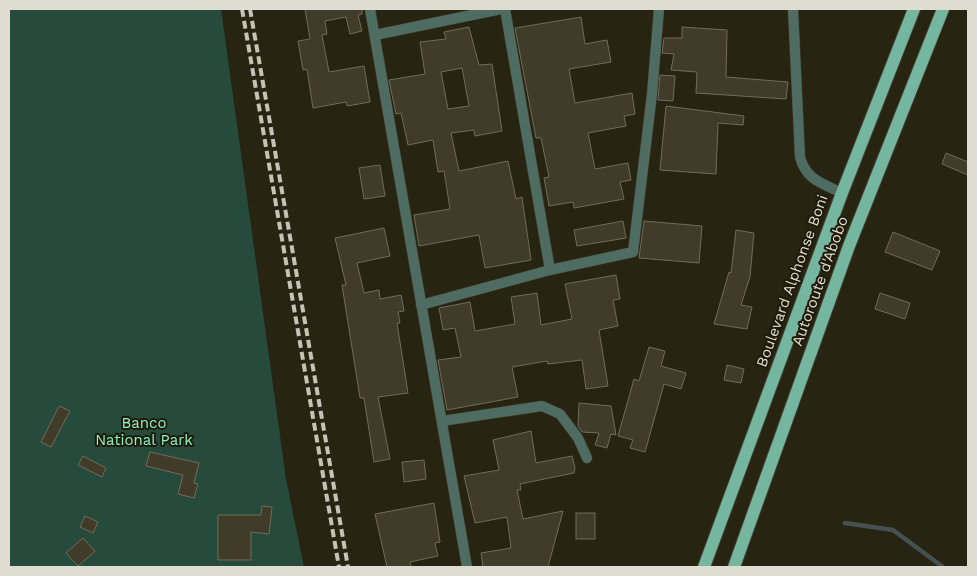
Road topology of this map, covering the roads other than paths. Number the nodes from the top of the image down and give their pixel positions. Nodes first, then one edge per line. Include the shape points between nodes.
1 (370, 9) edge
2 (501, 9) edge
3 (505, 9) edge
4 (659, 9) edge
5 (794, 9) edge
6 (914, 9) edge
7 (943, 9) edge
8 (375, 35) junction
9 (842, 193) junction
10 (550, 270) junction
11 (421, 305) junction
12 (442, 420) junction
13 (587, 458) dead end
14 (467, 567) edge
15 (704, 567) edge
16 (734, 567) edge

1 - 8 street
2 - 8 street
3 - 10 street
4 - 10 street via 633,252
5 - 9 street via 803,170 811,178
6 - 9 main road, Boulevard Alphonse Boni
7 - 16 main road, Autoroute d'Abobo via 850,246
8 - 11 street
9 - 15 main road, Boulevard Alphonse Boni
10 - 11 street
11 - 12 street
12 - 13 street via 542,406 560,414 578,438
12 - 14 street

